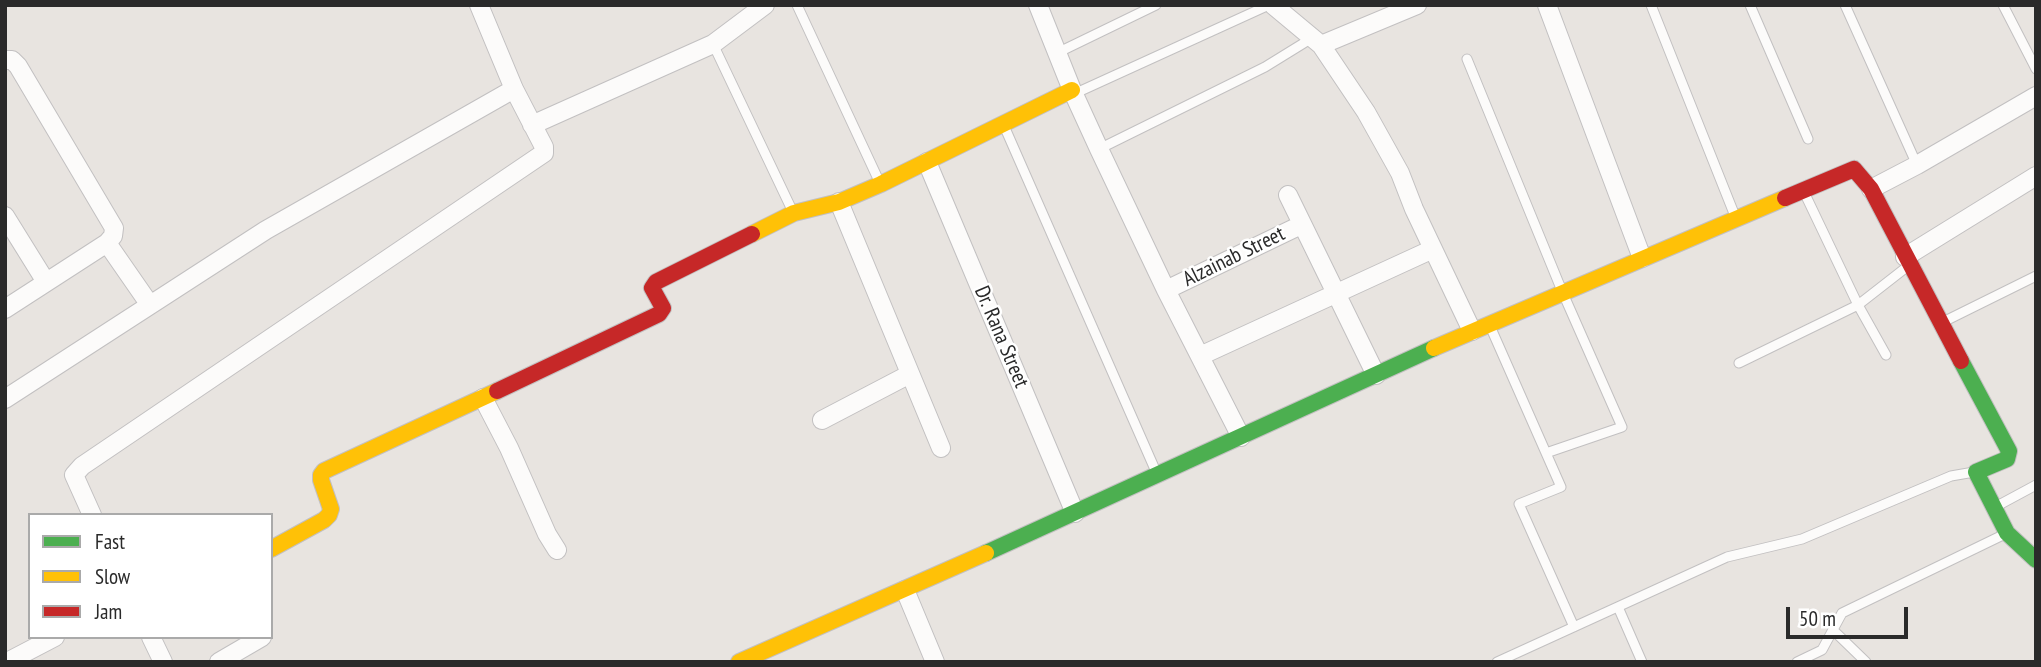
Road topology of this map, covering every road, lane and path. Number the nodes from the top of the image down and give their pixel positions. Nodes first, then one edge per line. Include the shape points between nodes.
1 (479, 5) edge
2 (765, 5) edge
3 (797, 5) edge
4 (1038, 5) edge
5 (1156, 5) edge
6 (1271, 5) edge
7 (1418, 5) edge
8 (1547, 5) edge
9 (1651, 5) edge
10 (1750, 5) edge
11 (1845, 5) edge
12 (2003, 5) edge
13 (1317, 41) junction
14 (713, 44) junction
15 (1057, 54) junction
16 (1468, 59) dead end
17 (5, 60) edge
18 (2036, 69) edge
19 (514, 89) junction
20 (1073, 92) junction
21 (2036, 96) edge
22 (1003, 123) junction
23 (532, 125) junction
24 (1808, 139) dead end
25 (1099, 149) junction
26 (927, 162) junction
27 (1917, 165) junction
28 (2036, 176) edge
29 (881, 184) junction
30 (1871, 189) junction
31 (1803, 190) junction
32 (1288, 195) dead end
33 (839, 202) junction
34 (793, 213) junction
35 (5, 216) edge
36 (1735, 218) junction
37 (1301, 225) junction
38 (107, 243) junction
39 (1433, 249) junction
40 (1642, 258) junction
41 (1908, 261) junction
42 (2036, 276) edge
43 (46, 282) junction
44 (1166, 289) junction
45 (1562, 291) junction
46 (1336, 293) junction
47 (150, 305) junction
48 (1858, 306) junction
49 (5, 309) edge
50 (1941, 323) junction
51 (1489, 324) junction
52 (1472, 331) junction
53 (1886, 355) dead end
54 (1200, 356) junction
55 (1739, 363) dead end
56 (911, 374) junction
57 (1376, 376) junction
58 (483, 398) junction
59 (5, 399) edge
60 (822, 420) dead end
61 (1241, 437) junction
62 (941, 448) dead end
63 (1546, 453) junction
64 (1976, 472) junction
65 (1157, 475) junction
66 (2036, 485) edge
67 (1994, 508) junction
68 (91, 513) edge
69 (1075, 513) junction
70 (2007, 533) junction
71 (273, 548) edge
72 (557, 550) dead end
73 (2036, 560) edge
74 (905, 590) junction
75 (1618, 607) junction
76 (1574, 627) junction
77 (1833, 629) junction
78 (51, 639) edge
79 (152, 639) edge
80 (259, 639) edge
81 (7, 662) edge
82 (163, 662) edge
83 (219, 662) edge
84 (739, 662) edge
85 (934, 662) edge
86 (1497, 662) edge
87 (1642, 662) edge
88 (1797, 662) edge
89 (1866, 662) edge

1 - 19 street
2 - 14 street
3 - 29 lane
4 - 15 street
5 - 15 lane
6 - 13 street
6 - 20 lane
7 - 13 street
8 - 40 street
9 - 36 lane
10 - 24 lane
11 - 27 lane
12 - 18 lane
13 - 25 lane
13 - 39 street via 1366,112 1400,173
14 - 23 street
14 - 34 lane
15 - 20 street
16 - 45 lane
17 - 38 street via 18,66 114,228
19 - 23 street
19 - 47 street via 266,230
20 - 22 street
20 - 25 street
21 - 27 street
22 - 26 street
22 - 65 lane
23 - 68 street via 544,148 540,157 82,466 74,475
25 - 44 street
26 - 29 street
26 - 69 street, Dr. Rana Street
27 - 30 street
28 - 41 street
29 - 33 street
30 - 31 street via 1854,169
30 - 41 street
31 - 36 street
31 - 48 lane
32 - 37 street
33 - 34 street
33 - 56 street
34 - 58 street via 656,282 652,288 663,308 659,314
35 - 43 street
36 - 40 street
37 - 44 street, Alzainab Street
37 - 46 street
38 - 43 street
38 - 47 street
39 - 46 street
39 - 52 street
40 - 45 street
41 - 48 lane
41 - 50 street
42 - 50 lane
43 - 49 street
44 - 54 street
45 - 51 street
45 - 63 lane via 1622,427
46 - 54 street
46 - 57 street
47 - 59 street
48 - 53 lane
48 - 55 lane
50 - 64 street via 2010,455
51 - 52 street
51 - 63 lane
52 - 57 street
54 - 61 street
56 - 60 street
56 - 62 street
57 - 61 street
58 - 71 street via 324,471 321,480 331,509 328,515
58 - 72 street
61 - 65 street
63 - 76 lane via 1561,487 1519,504
64 - 67 street
64 - 75 lane via 1951,476 1802,539 1727,557
65 - 69 street
66 - 67 lane
67 - 70 street
69 - 74 street
70 - 73 street
70 - 77 lane via 1842,612
74 - 84 street
74 - 85 street
75 - 76 lane
75 - 87 lane
76 - 86 lane
77 - 88 lane via 1822,650
77 - 89 lane
78 - 81 street
79 - 82 street
80 - 83 street

